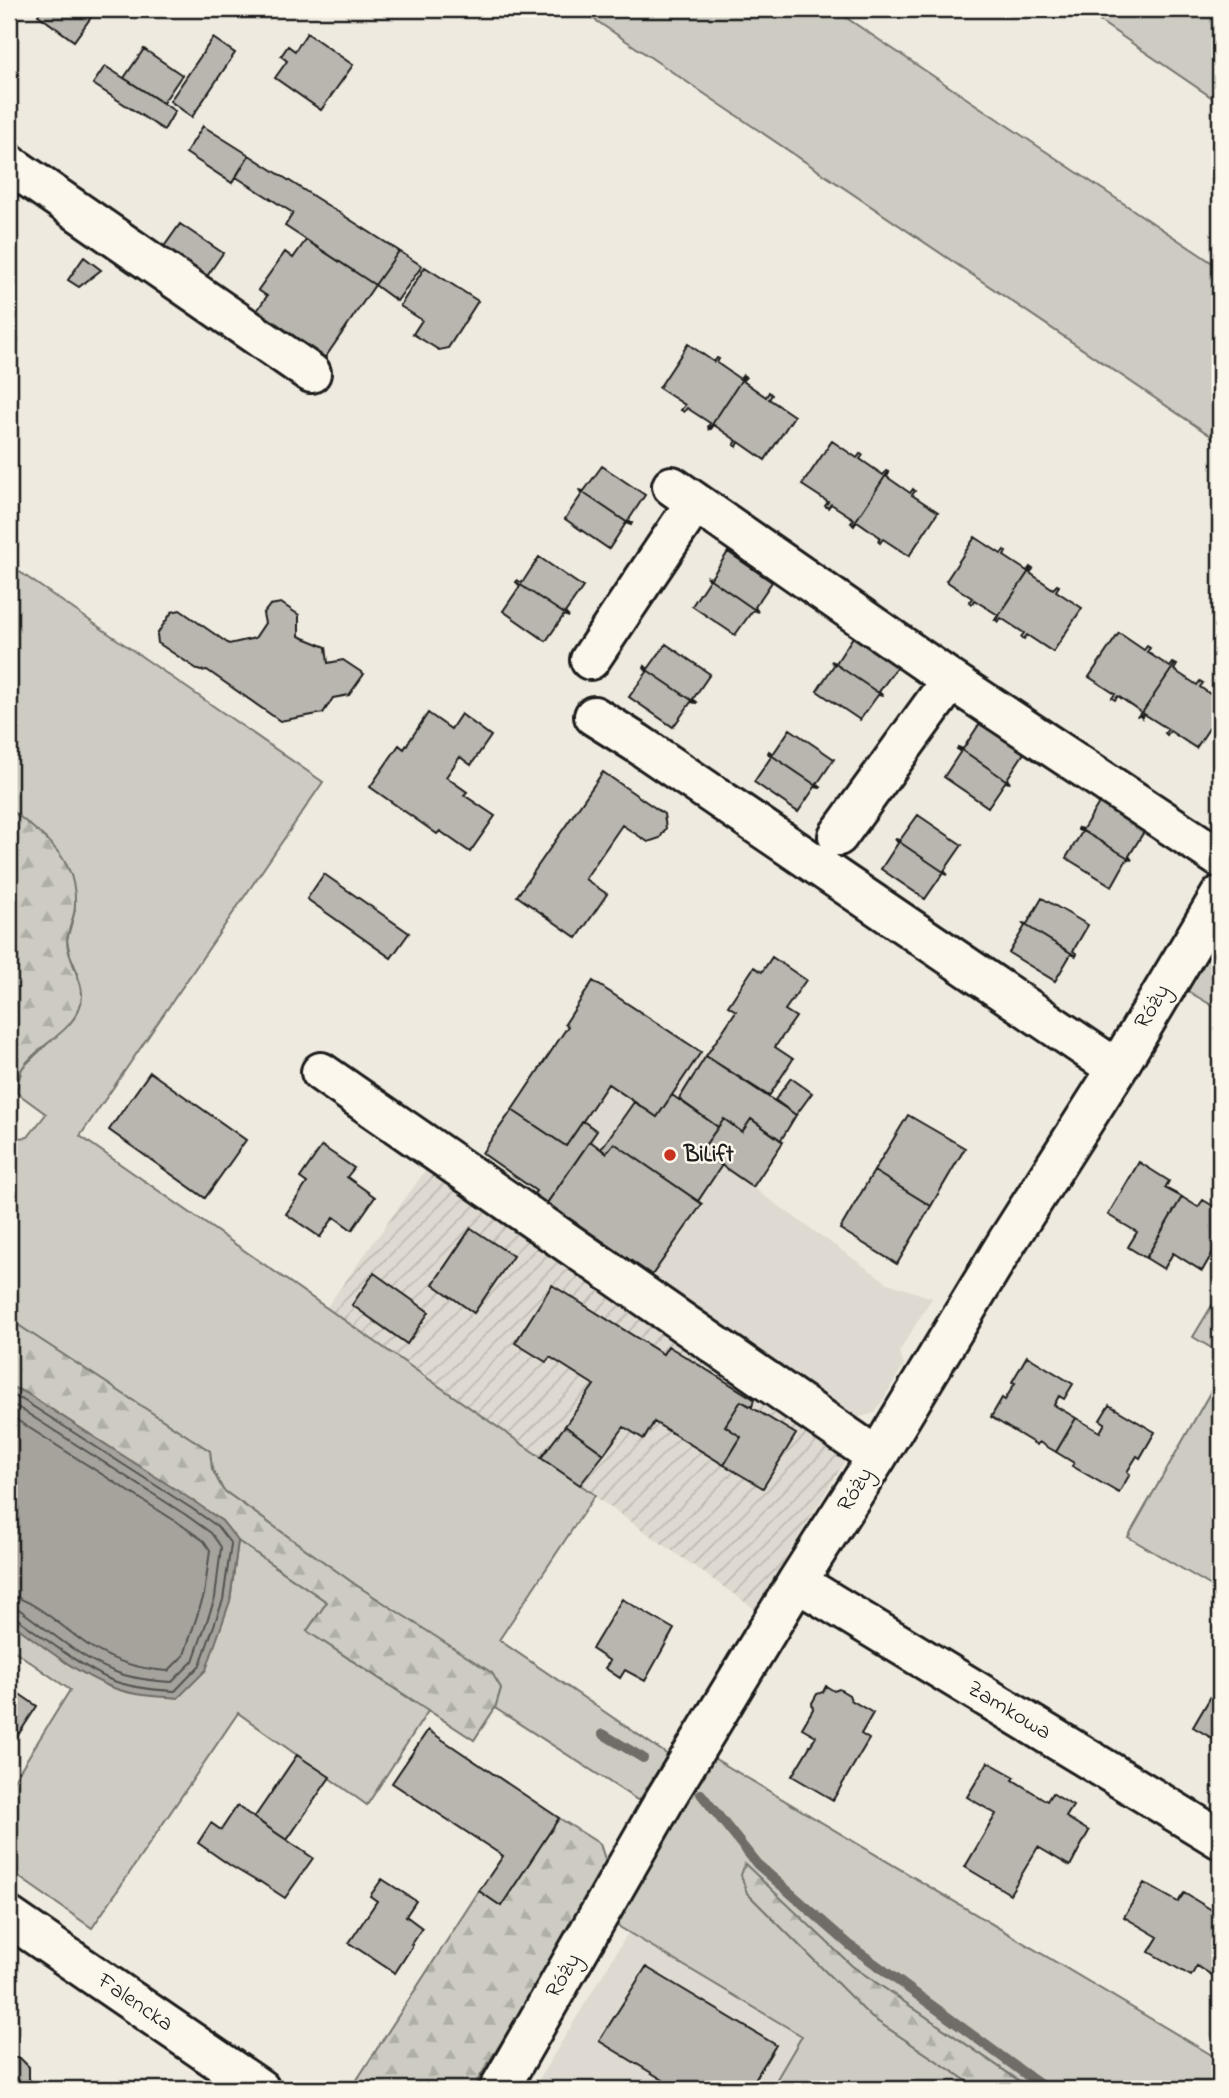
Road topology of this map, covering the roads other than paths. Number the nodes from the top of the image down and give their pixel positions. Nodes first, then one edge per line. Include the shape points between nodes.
1 (9, 164) edge
2 (312, 373) dead end
3 (590, 660) dead end
4 (951, 680) junction
5 (594, 716) dead end
6 (838, 836) dead end
7 (1220, 858) edge
8 (1220, 896) edge
9 (1117, 1069) junction
10 (321, 1072) dead end
11 (877, 1457) junction
12 (797, 1583) junction
13 (1220, 1839) edge
14 (9, 1917) edge
15 (260, 2089) edge
16 (499, 2089) edge

1 - 2 street
3 - 4 street via 683,495
4 - 6 street
4 - 7 street
5 - 9 street
8 - 9 street, Róży
9 - 11 street, Róży
10 - 11 street
11 - 12 street, Róży
12 - 13 street, Zamkowa
12 - 16 street, Róży via 667,1796
14 - 15 street, Falencka

